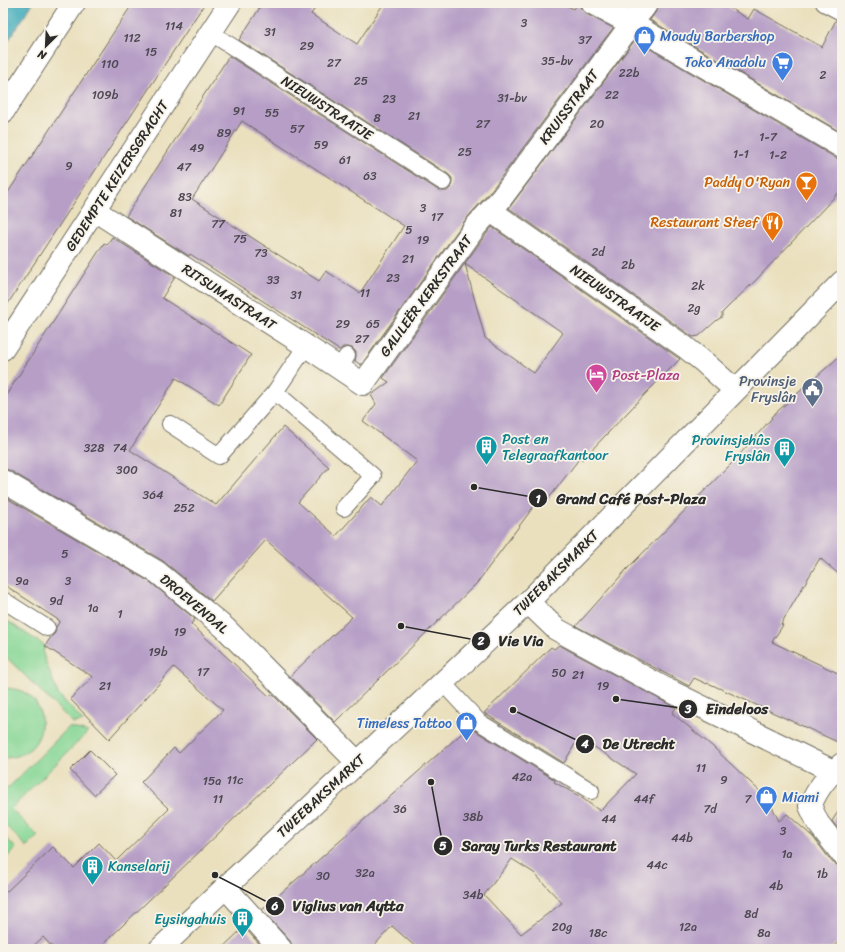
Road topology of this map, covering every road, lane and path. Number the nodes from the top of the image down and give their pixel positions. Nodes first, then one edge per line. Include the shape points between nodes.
1 (74, 3) edge
2 (230, 3) edge
3 (592, 3) edge
4 (824, 3) edge
5 (641, 12) edge
6 (841, 12) edge
7 (211, 32) junction
8 (3, 112) edge
9 (842, 147) edge
10 (443, 182) dead end
11 (94, 210) junction
12 (491, 211) junction
13 (842, 282) edge
14 (306, 346) junction
15 (3, 349) edge
16 (363, 384) joint
17 (735, 390) junction
18 (275, 392) junction
19 (170, 424) dead end
20 (3, 481) edge
21 (344, 508) dead end
22 (3, 600) edge
23 (528, 602) junction
24 (47, 628) dead end
25 (442, 682) junction
26 (357, 762) junction
27 (837, 768) edge
28 (591, 791) dead end
29 (842, 854) edge
30 (226, 887) junction
31 (160, 949) edge
32 (281, 949) edge

1 - 8 street
2 - 7 street, GEDEMPTE KEIZERSGRACHT
3 - 5 street
4 - 6 lane
5 - 9 street
5 - 12 street, KRUISSTRAAT
7 - 10 lane, NIEUWSTRAATJE
7 - 11 street, GEDEMPTE KEIZERSGRACHT
11 - 14 street, RITSUMASTRAAT
11 - 15 street, GEDEMPTE KEIZERSGRACHT
12 - 16 street, GALILEËR KERKSTRAAT via 476,226
12 - 17 street, NIEUWSTRAATJE via 685,347
13 - 17 street, TWEEBAKSMARKT
14 - 16 street, RITSUMASTRAAT via 343,362
14 - 18 lane
17 - 23 street, TWEEBAKSMARKT
18 - 19 lane via 219,456
18 - 21 lane via 373,476
20 - 26 street, DROEVENDAL via 157,572 225,628
22 - 24 lane
23 - 25 street, TWEEBAKSMARKT
23 - 27 street via 556,629 666,689
25 - 26 street, TWEEBAKSMARKT
25 - 28 lane via 479,722
26 - 30 street, TWEEBAKSMARKT
27 - 29 street via 818,789 810,806 818,823
30 - 31 street, TWEEBAKSMARKT
30 - 32 street

